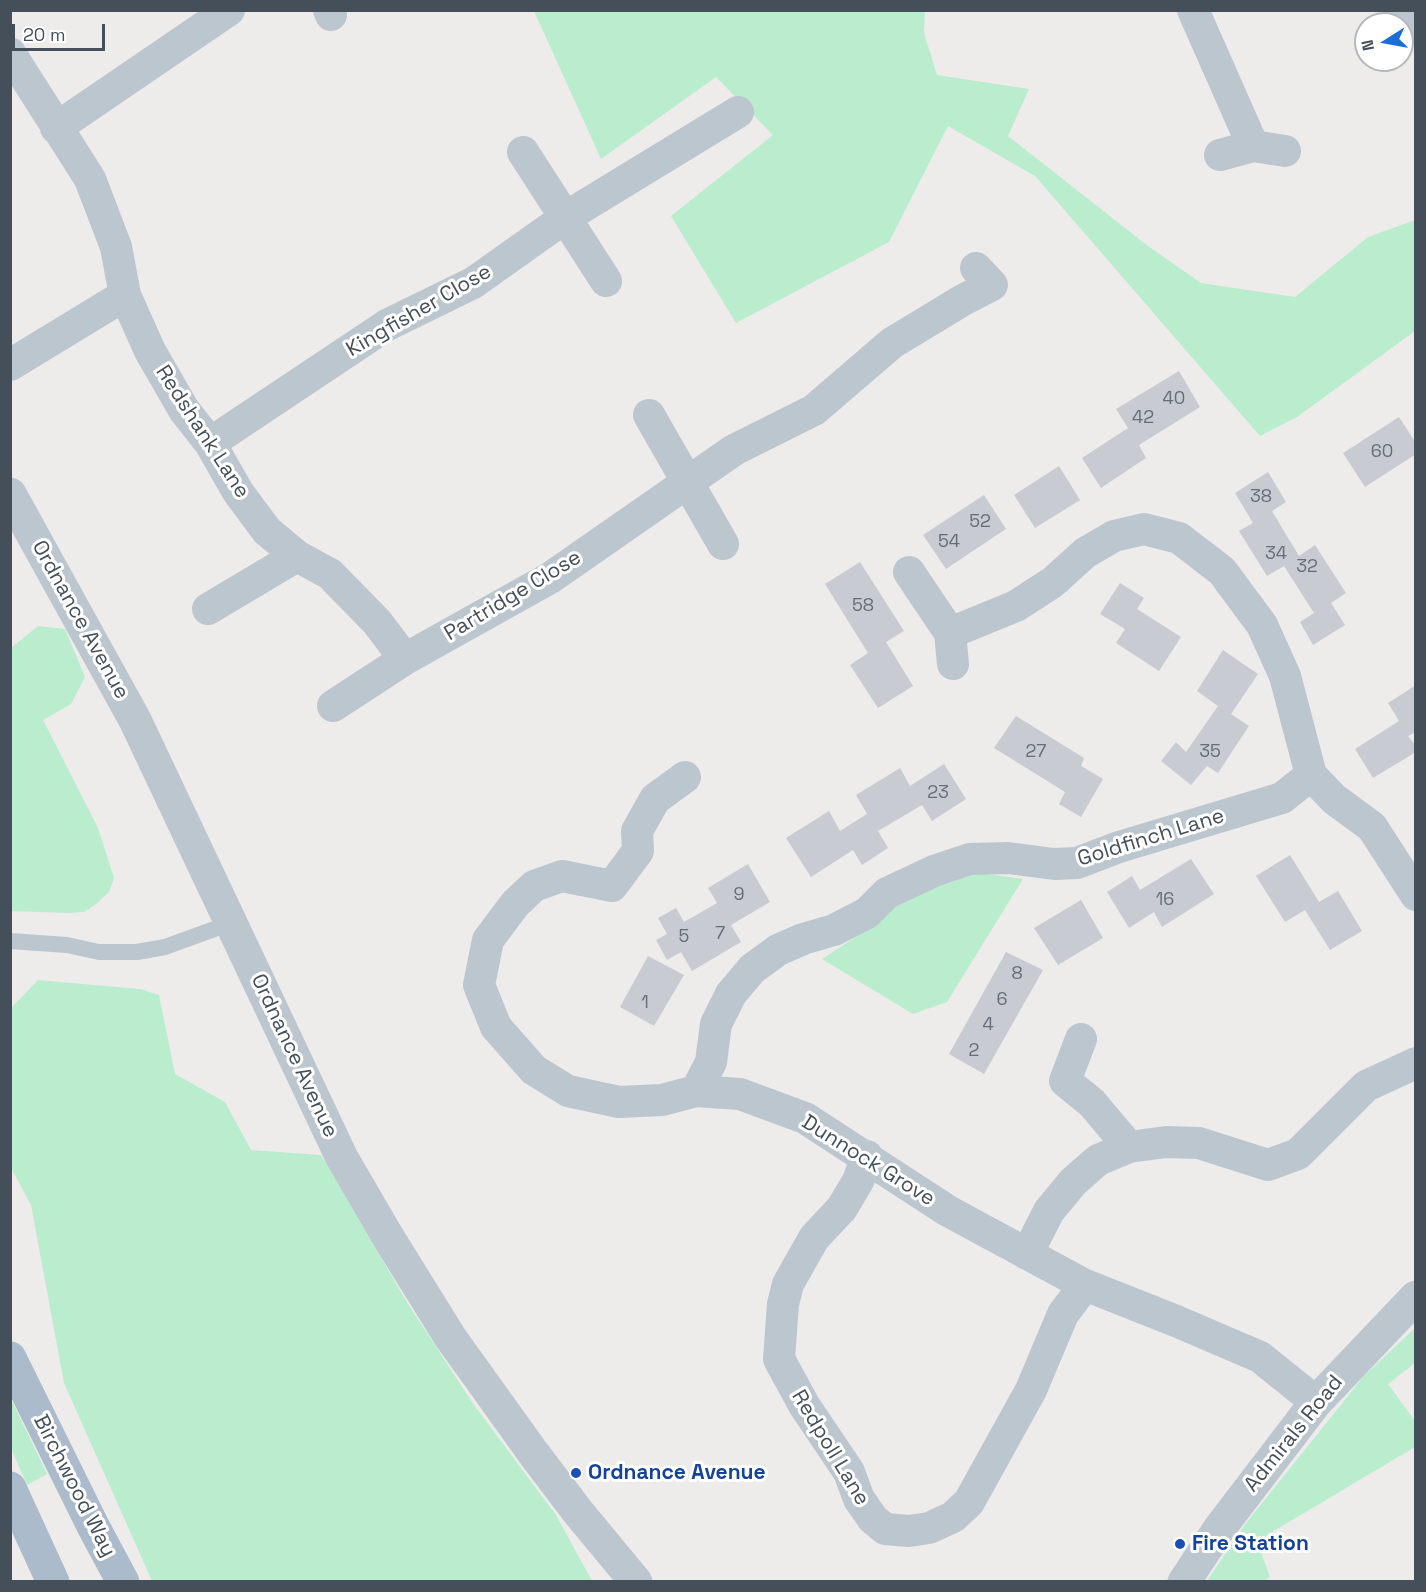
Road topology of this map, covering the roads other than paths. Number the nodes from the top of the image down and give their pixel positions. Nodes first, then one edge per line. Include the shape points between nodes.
1 (229, 10) edge
2 (1192, 10) edge
3 (1401, 10) edge
4 (1416, 27) edge
5 (10, 53) edge
6 (738, 112) dead end
7 (56, 128) junction
8 (1253, 146) junction
9 (1285, 151) dead end
10 (523, 152) dead end
11 (1220, 155) dead end
12 (566, 217) junction
13 (976, 268) dead end
14 (606, 281) dead end
15 (125, 296) junction
16 (10, 365) edge
17 (649, 415) dead end
18 (210, 443) junction
19 (688, 481) junction
20 (10, 494) edge
21 (723, 544) dead end
22 (297, 556) junction
23 (909, 572) dead end
24 (208, 609) dead end
25 (405, 659) junction
26 (333, 706) dead end
27 (1311, 774) junction
28 (685, 777) dead end
29 (1416, 895) edge
30 (231, 923) junction
31 (10, 941) edge
32 (1081, 1039) dead end
33 (1416, 1063) edge
34 (696, 1091) junction
35 (1129, 1147) junction
36 (867, 1156) junction
37 (1027, 1254) junction
38 (1085, 1285) junction
39 (1416, 1297) edge
40 (10, 1358) edge
41 (1316, 1402) junction
42 (10, 1488) edge
43 (53, 1581) edge
44 (123, 1581) edge
45 (636, 1581) edge
46 (1184, 1581) edge

1 - 7 street
2 - 8 street
3 - 4 street
5 - 7 street, Redshank Lane
6 - 12 street, Kingfisher Close
7 - 15 street, Redshank Lane via 90,179 116,247
8 - 9 street
8 - 11 street
10 - 12 street
12 - 14 street
12 - 18 street, Kingfisher Close via 473,283 387,325
13 - 19 street, Partridge Close via 992,285 892,343 814,410 734,450
15 - 16 street
15 - 18 street, Redshank Lane via 178,400
17 - 19 street
18 - 22 street, Redshank Lane via 238,492 267,531
19 - 21 street
19 - 25 street, Partridge Close via 550,578
20 - 30 street, Ordnance Avenue via 135,720
22 - 24 street
22 - 25 street, Redshank Lane via 330,574 377,622
23 - 27 street via 952,649 1114,536 1144,529 1179,538 1222,571 1262,624 1285,676
25 - 26 street, Partridge Close
27 - 29 street via 1334,799 1372,827
27 - 34 street, Goldfinch Lane via 1282,798 1077,863 970,859 934,870 887,893 867,913 834,930 778,950 752,969 731,994 716,1024 711,1062
28 - 34 street, Dunnock Grove via 655,799 637,831 638,851 612,886 562,876 534,886 515,904 488,940 479,984 496,1027 534,1070 568,1091 619,1102 662,1100
30 - 31 lane via 165,947 137,952 99,952 67,945
30 - 45 street, Ordnance Avenue via 342,1158 388,1238 450,1337 528,1445
32 - 35 street via 1065,1081 1092,1103
33 - 35 street via 1366,1086 1298,1154 1268,1165 1199,1143
34 - 36 street, Dunnock Grove via 740,1095 805,1118
35 - 37 street via 1098,1160 1073,1182 1049,1210
36 - 37 street, Dunnock Grove via 948,1211
36 - 38 street, Redpoll Lane via 842,1208 814,1239 788,1284 779,1359 849,1472 859,1499 885,1529 929,1528 953,1516 969,1502 1031,1390 1063,1314
37 - 38 street, Dunnock Grove
38 - 41 street, Dunnock Grove via 1260,1357
39 - 41 street, Admirals Road
40 - 44 main road, Birchwood Way
41 - 46 street, Admirals Road
42 - 43 main road

